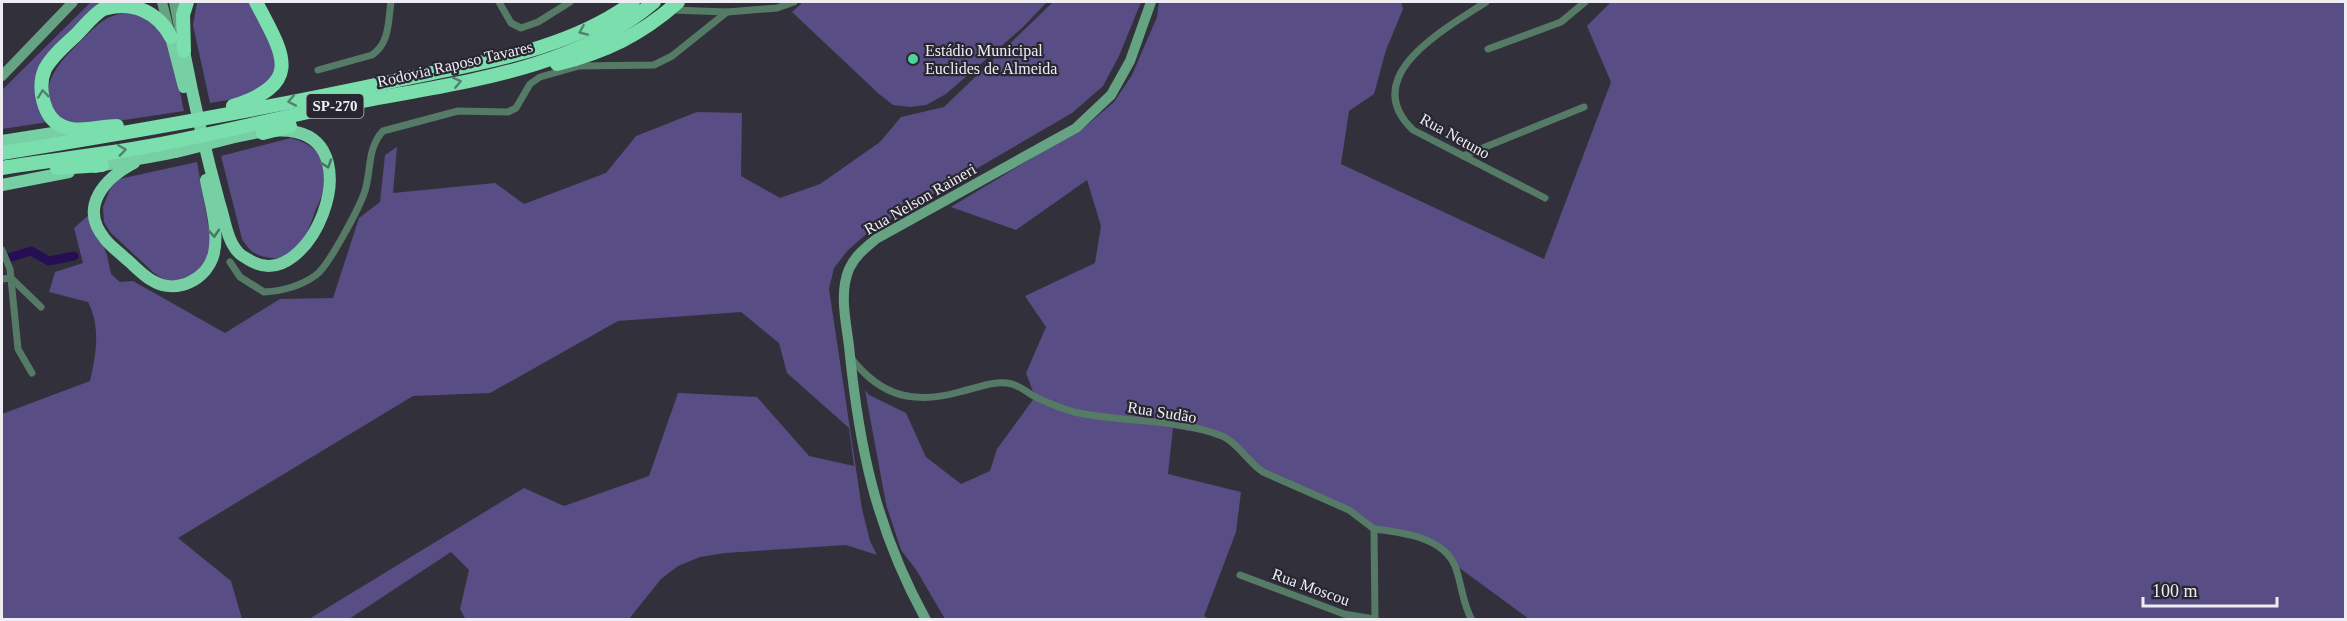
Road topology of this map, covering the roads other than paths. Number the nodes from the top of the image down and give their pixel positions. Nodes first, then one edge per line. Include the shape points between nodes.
1 (73, 2) edge
2 (162, 2) edge
3 (174, 2) edge
4 (187, 2) edge
5 (256, 2) edge
6 (391, 2) edge
7 (499, 2) edge
8 (570, 2) edge
9 (633, 2) edge
10 (654, 2) edge
11 (794, 2) edge
12 (1150, 2) edge
13 (1486, 2) edge
14 (1585, 2) edge
15 (107, 5) edge
16 (673, 5) edge
17 (727, 12) junction
18 (171, 37) junction
19 (1488, 49) dead end
20 (184, 51) junction
21 (318, 70) dead end
22 (490, 75) junction
23 (2, 76) edge
24 (431, 88) junction
25 (190, 98) junction
26 (1584, 107) dead end
27 (201, 120) junction
28 (72, 130) junction
29 (142, 130) junction
30 (263, 133) junction
31 (2, 141) edge
32 (2, 153) edge
33 (1463, 156) junction
34 (143, 158) junction
35 (102, 165) junction
36 (2, 168) edge
37 (208, 173) junction
38 (2, 176) edge
39 (2, 185) edge
40 (1545, 198) dead end
41 (3, 251) edge
42 (230, 262) dead end
43 (11, 278) junction
44 (2, 279) edge
45 (40, 307) dead end
46 (850, 356) junction
47 (32, 373) dead end
48 (1374, 529) junction
49 (1240, 575) dead end
50 (1375, 619) edge
51 (926, 620) edge
52 (1472, 620) edge

1 - 23 main road
2 - 18 main road
3 - 20 main road
4 - 20 highway via 183,15
5 - 27 highway via 282,58 276,84 267,92
6 - 21 street via 386,40 380,50
7 - 8 street via 511,23 521,28
9 -> 27 highway, Rodovia Raposo Tavares / SP-270 via 609,20 561,41
10 - 22 highway, Rodovia Raposo Tavares / SP-270 via 596,40 556,57
11 - 17 street via 777,8
12 - 46 main road, Rua Nelson Raineri via 1130,61 1111,95 1076,128 876,239 860,253 849,269 845,286
13 - 33 street, Rua Netuno via 1408,60 1396,80 1393,100 1401,118 1413,130
14 - 19 street via 1561,22
15 - 18 highway via 146,9 163,21
28 -> 15 highway via 59,125 44,103 41,87 45,70
16 - 17 street
16 - 22 highway via 623,41 595,55 515,74
17 - 42 street via 672,56 654,65 579,66 540,76 530,84 516,108 508,112 458,111 383,131 375,140 366,189 355,216 318,274 297,286 264,292 240,277
18 - 25 highway
20 - 25 highway
24 -> 22 highway, Rodovia Raposo Tavares / SP-270
24 - 30 highway
36 -> 24 highway, Rodovia Raposo Tavares / SP-270 via 150,146
25 - 37 highway
26 - 33 street
27 - 29 highway, Rodovia Raposo Tavares / SP-270
28 - 29 highway via 111,126
28 - 31 highway
29 - 32 highway, Rodovia Raposo Tavares / SP-270
30 - 34 highway
30 -> 37 highway via 294,132 306,136 322,150 330,169 331,185 325,206 304,248 294,257 276,265 255,263 238,252
33 - 40 street, Rua Netuno
34 - 35 highway
37 -> 34 highway via 215,238 212,261 207,270 186,284 166,286 154,282 105,240 94,217 99,191 108,179
35 - 38 highway
35 - 39 highway
41 - 43 street
43 - 44 street
43 - 45 street
43 - 47 street via 18,349
46 - 48 street, Rua Sudão via 866,378 905,396 934,398 994,382 1014,384 1072,411 1172,424 1224,437 1263,472 1349,510
46 - 51 main road, Rua Nelson Raineri via 861,445 874,499 891,548
48 - 50 street
48 - 52 street via 1409,533 1441,549 1454,564
49 - 50 street, Rua Moscou via 1344,614

